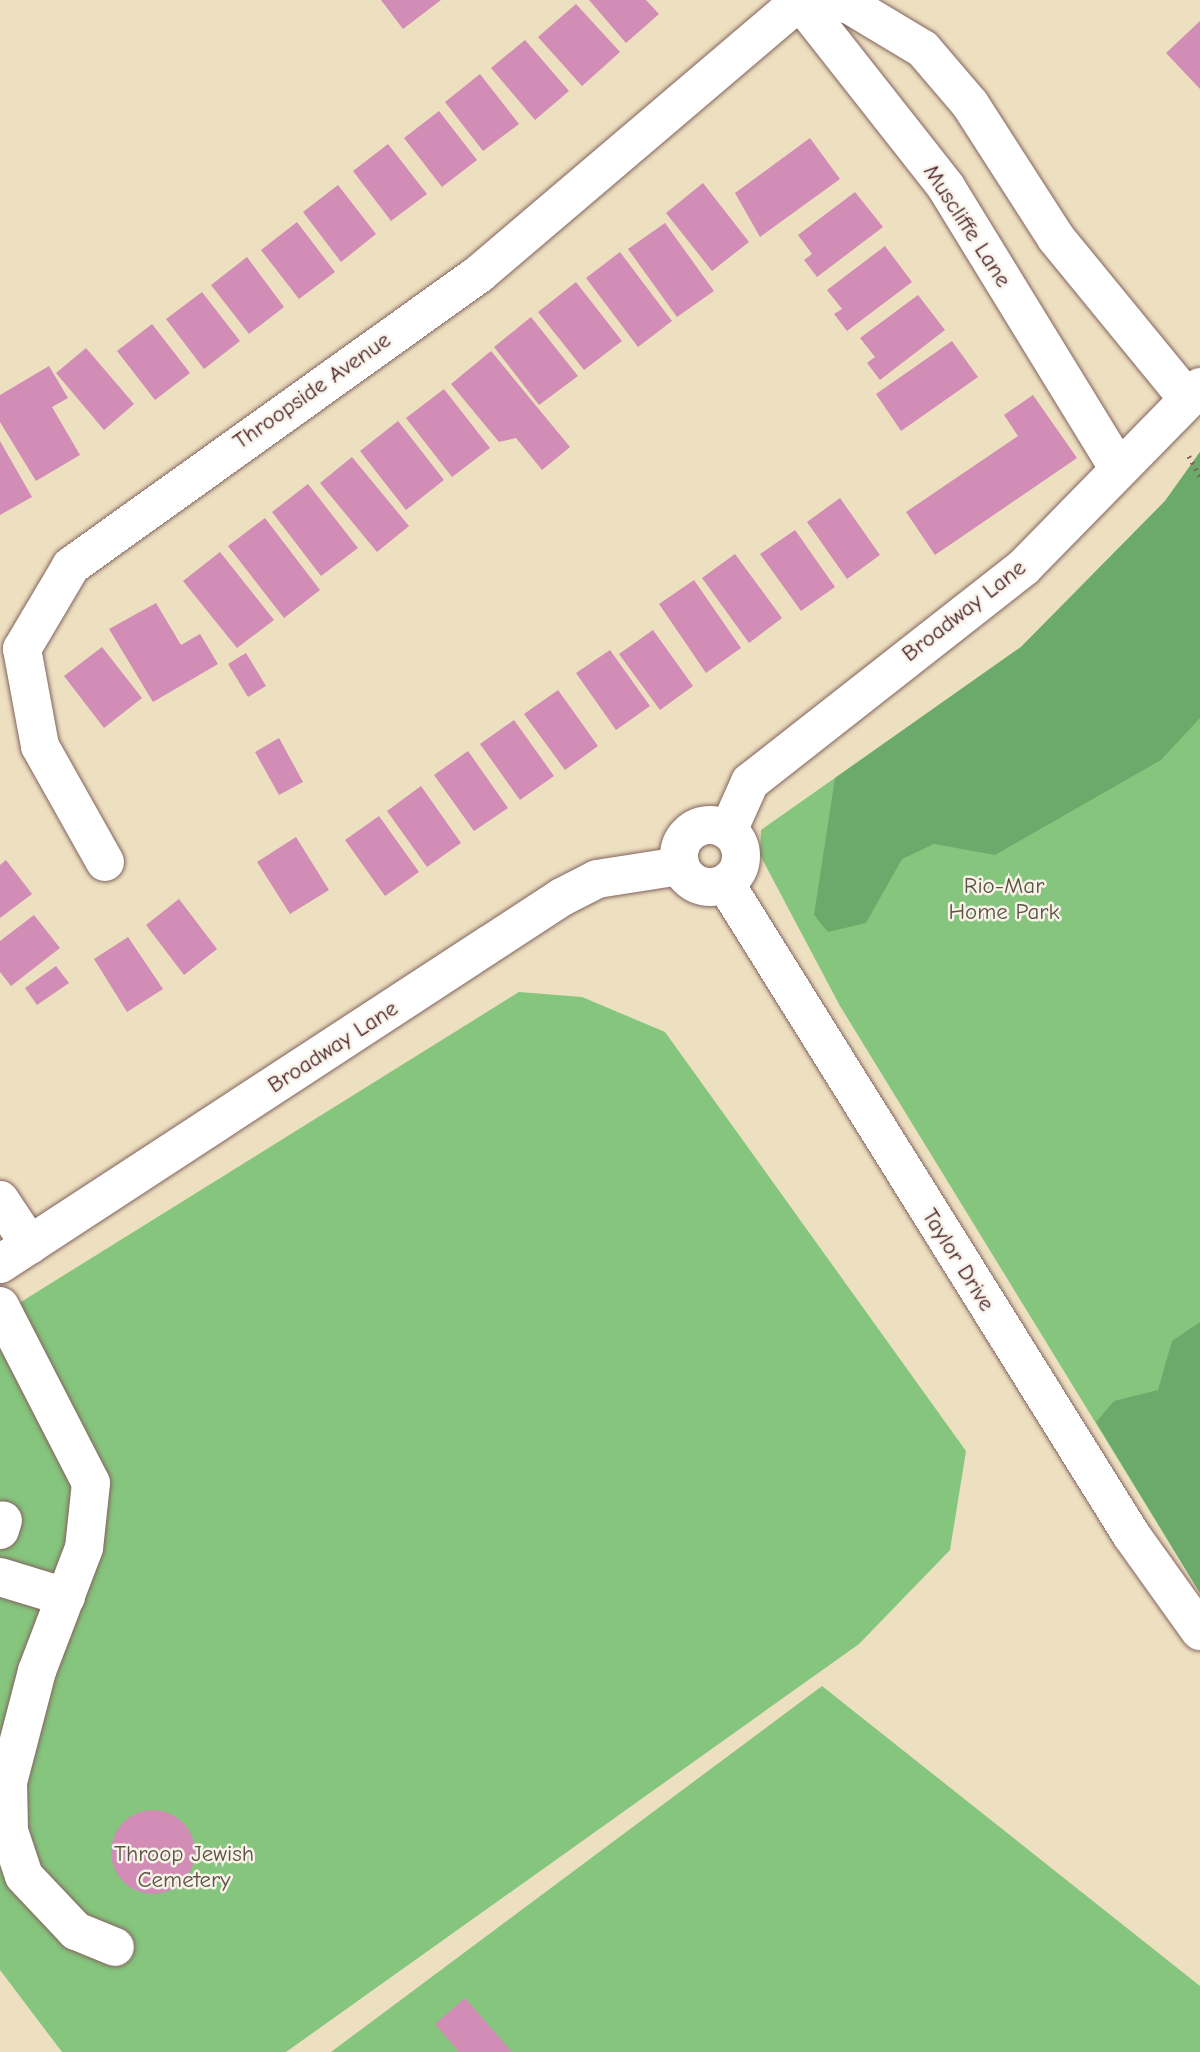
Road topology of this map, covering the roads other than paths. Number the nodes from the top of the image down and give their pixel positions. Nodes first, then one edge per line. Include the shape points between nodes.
1 (800, 0) edge
2 (1194, 393) edge
3 (1117, 466) junction
4 (728, 831) junction
5 (105, 862) dead end
6 (681, 866) junction
7 (725, 883) junction
8 (0, 1200) edge
9 (15, 1255) edge
10 (0, 1306) edge
11 (0, 1577) edge
12 (66, 1597) junction
13 (1200, 1631) edge
14 (115, 1947) dead end

1 - 2 street via 848,4 923,49 970,104 1056,238
1 - 3 street, Muscliffe Lane via 946,187
1 - 5 street, Throopside Avenue via 479,274 71,566 22,649 40,746
2 - 3 street, Broadway Lane
3 - 4 street, Broadway Lane via 1024,567 750,782
4 - 6 street via 709,825 691,831 680,846
4 - 7 street via 741,858
6 - 7 street via 699,885
6 - 9 street, Broadway Lane via 597,879 562,897
7 - 13 street, Taylor Drive via 1117,1513
8 - 9 street
10 - 12 street via 91,1483 84,1548
11 - 12 street
12 - 14 street via 37,1671 8,1782 9,1831 24,1875 76,1931

